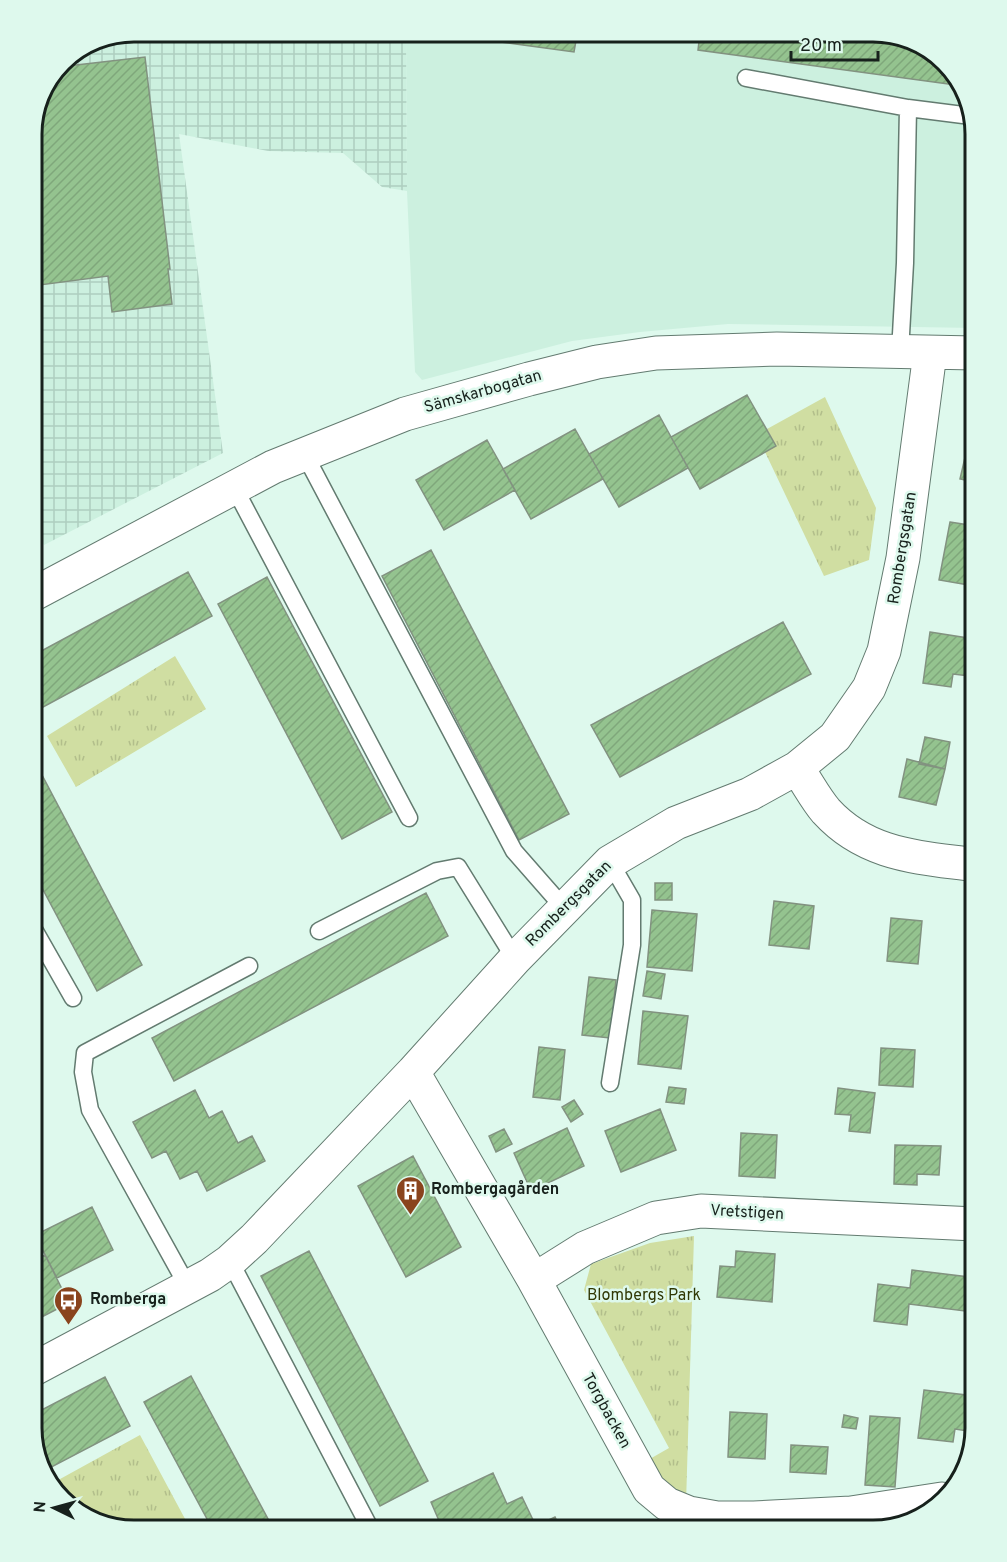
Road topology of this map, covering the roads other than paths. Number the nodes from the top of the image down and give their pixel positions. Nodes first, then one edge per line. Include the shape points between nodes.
1 (746, 78) dead end
2 (908, 108) junction
3 (963, 115) edge
4 (915, 352) junction
5 (965, 353) edge
6 (304, 453) junction
7 (234, 487) junction
8 (42, 590) edge
9 (797, 768) junction
10 (409, 818) dead end
11 (610, 862) junction
12 (965, 864) edge
13 (564, 908) junction
14 (319, 931) dead end
15 (42, 944) edge
16 (515, 959) junction
17 (249, 966) dead end
18 (73, 998) dead end
19 (413, 1072) junction
20 (610, 1083) dead end
21 (965, 1224) edge
22 (230, 1262) junction
23 (534, 1280) junction
24 (188, 1287) junction
25 (42, 1365) edge
26 (928, 1501) edge
27 (366, 1520) edge

1 - 2 lane
2 - 3 lane
2 - 4 lane via 905,263
4 - 5 street, Sämskarbogatan
4 - 6 street, Sämskarbogatan via 766,349 656,353 597,362 405,414
4 - 9 street, Rombergsgatan via 903,558 884,651 869,688 835,737
6 - 7 street, Sämskarbogatan
6 - 13 lane via 514,851
7 - 8 street, Sämskarbogatan
7 - 10 lane
9 - 11 street, Rombergsgatan via 750,794 676,823
9 - 12 street via 826,810 859,839 900,855
11 - 13 street, Rombergsgatan
11 - 20 lane via 632,900 632,945
13 - 16 street, Rombergsgatan
14 - 16 lane via 437,871 458,867
15 - 18 lane
16 - 19 street, Rombergsgatan
17 - 24 lane via 85,1053 82,1072 90,1110
19 - 22 street, Rombergsgatan
19 - 23 street, Torgbacken
21 - 23 street, Vretstigen via 702,1211 656,1218 585,1248
22 - 24 street, Rombergsgatan
22 - 27 lane
23 - 26 street, Torgbacken via 649,1489 667,1504 717,1518 754,1518 851,1513
24 - 25 street, Rombergsgatan

